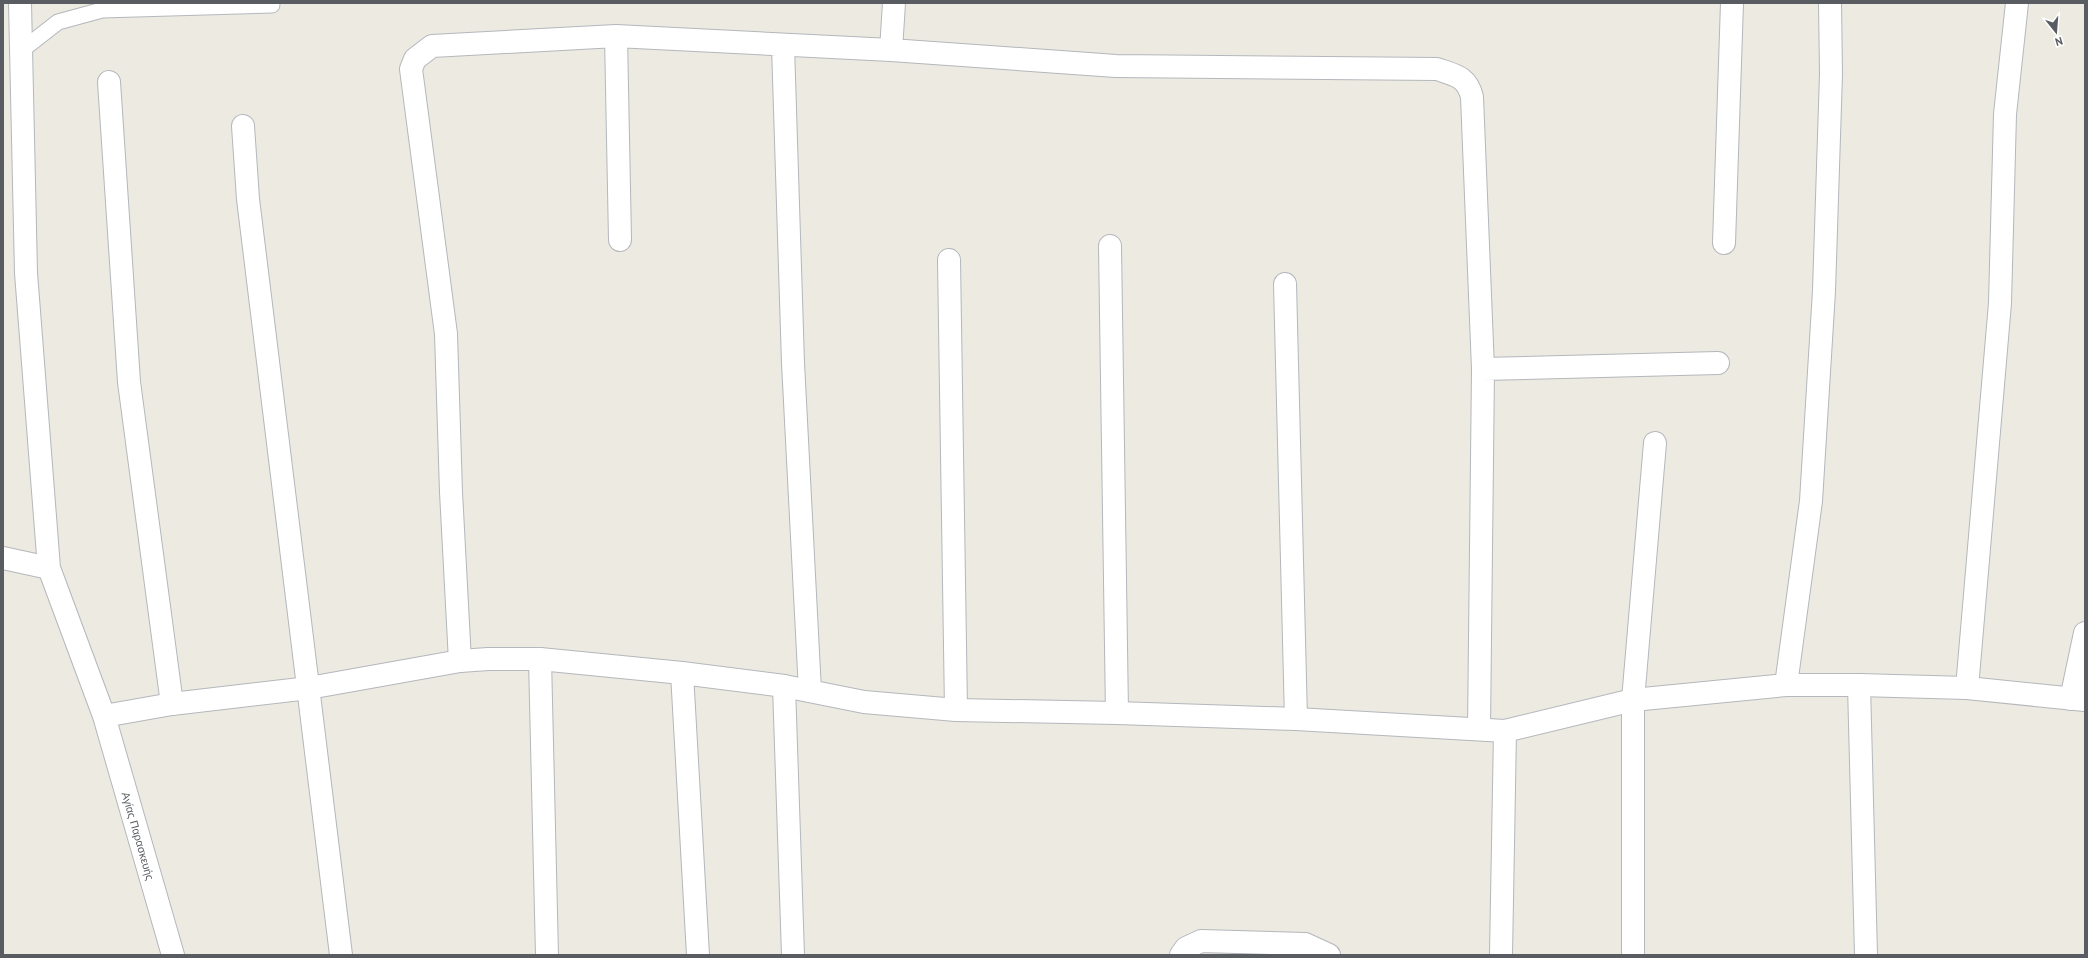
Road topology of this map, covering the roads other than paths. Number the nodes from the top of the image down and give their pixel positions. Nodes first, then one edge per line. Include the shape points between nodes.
1 (20, 3) edge
2 (894, 3) edge
3 (1732, 3) edge
4 (1830, 3) edge
5 (2017, 3) edge
6 (272, 5) dead end
7 (616, 36) junction
8 (782, 46) junction
9 (22, 50) junction
10 (891, 50) junction
11 (109, 82) dead end
12 (243, 126) dead end
13 (620, 240) dead end
14 (1724, 243) dead end
15 (1110, 246) dead end
16 (949, 260) dead end
17 (1285, 284) dead end
18 (1718, 363) dead end
19 (1483, 369) junction
20 (1655, 443) dead end
21 (3, 558) edge
22 (49, 568) junction
23 (2085, 633) edge
24 (540, 659) junction
25 (460, 661) junction
26 (682, 673) junction
27 (1859, 684) junction
28 (1786, 685) junction
29 (784, 686) junction
30 (309, 688) junction
31 (1967, 688) junction
32 (810, 691) junction
33 (1633, 700) junction
34 (2078, 700) edge
35 (172, 704) junction
36 (956, 710) junction
37 (1117, 713) junction
38 (104, 716) junction
39 (1296, 719) junction
40 (1479, 729) junction
41 (1505, 731) junction
42 (173, 955) edge
43 (341, 955) edge
44 (548, 955) edge
45 (698, 955) edge
46 (793, 955) edge
47 (1181, 955) edge
48 (1329, 955) edge
49 (1501, 955) edge
50 (1633, 955) edge
51 (1866, 955) edge

1 - 9 street, Αγίας Παρασκευής
2 - 10 street
3 - 14 street
4 - 28 street via 1831,74 1824,291 1811,501
5 - 31 street via 2005,114 2000,303
6 - 9 lane via 102,10 58,22
7 - 8 street
7 - 13 street
7 - 25 street via 432,46 415,58 411,69 446,334
8 - 10 street
8 - 32 street via 793,363
9 - 22 street, Αγίας Παρασκευής via 26,273
10 - 19 street via 1116,66 1437,69 1460,77 1470,88 1472,97
11 - 35 street via 129,382
12 - 30 street via 248,199
15 - 37 street
16 - 36 street
17 - 39 street
18 - 19 street
19 - 40 street
20 - 33 street
21 - 22 street
22 - 38 street, Αγίας Παρασκευής
23 - 34 street
24 - 25 street
24 - 26 street
24 - 44 street
25 - 30 street
26 - 29 street
26 - 45 street
27 - 28 street
27 - 31 street
27 - 51 street
28 - 33 street
29 - 32 street
29 - 46 street
30 - 35 street
30 - 43 street
31 - 34 street
32 - 36 street via 864,702
33 - 41 street
33 - 50 street
35 - 38 street
36 - 37 street
37 - 39 street
38 - 42 street, Αγίας Παρασκευής
39 - 40 street
40 - 41 street
41 - 49 street
47 - 48 street via 1186,948 1201,941 1305,944

